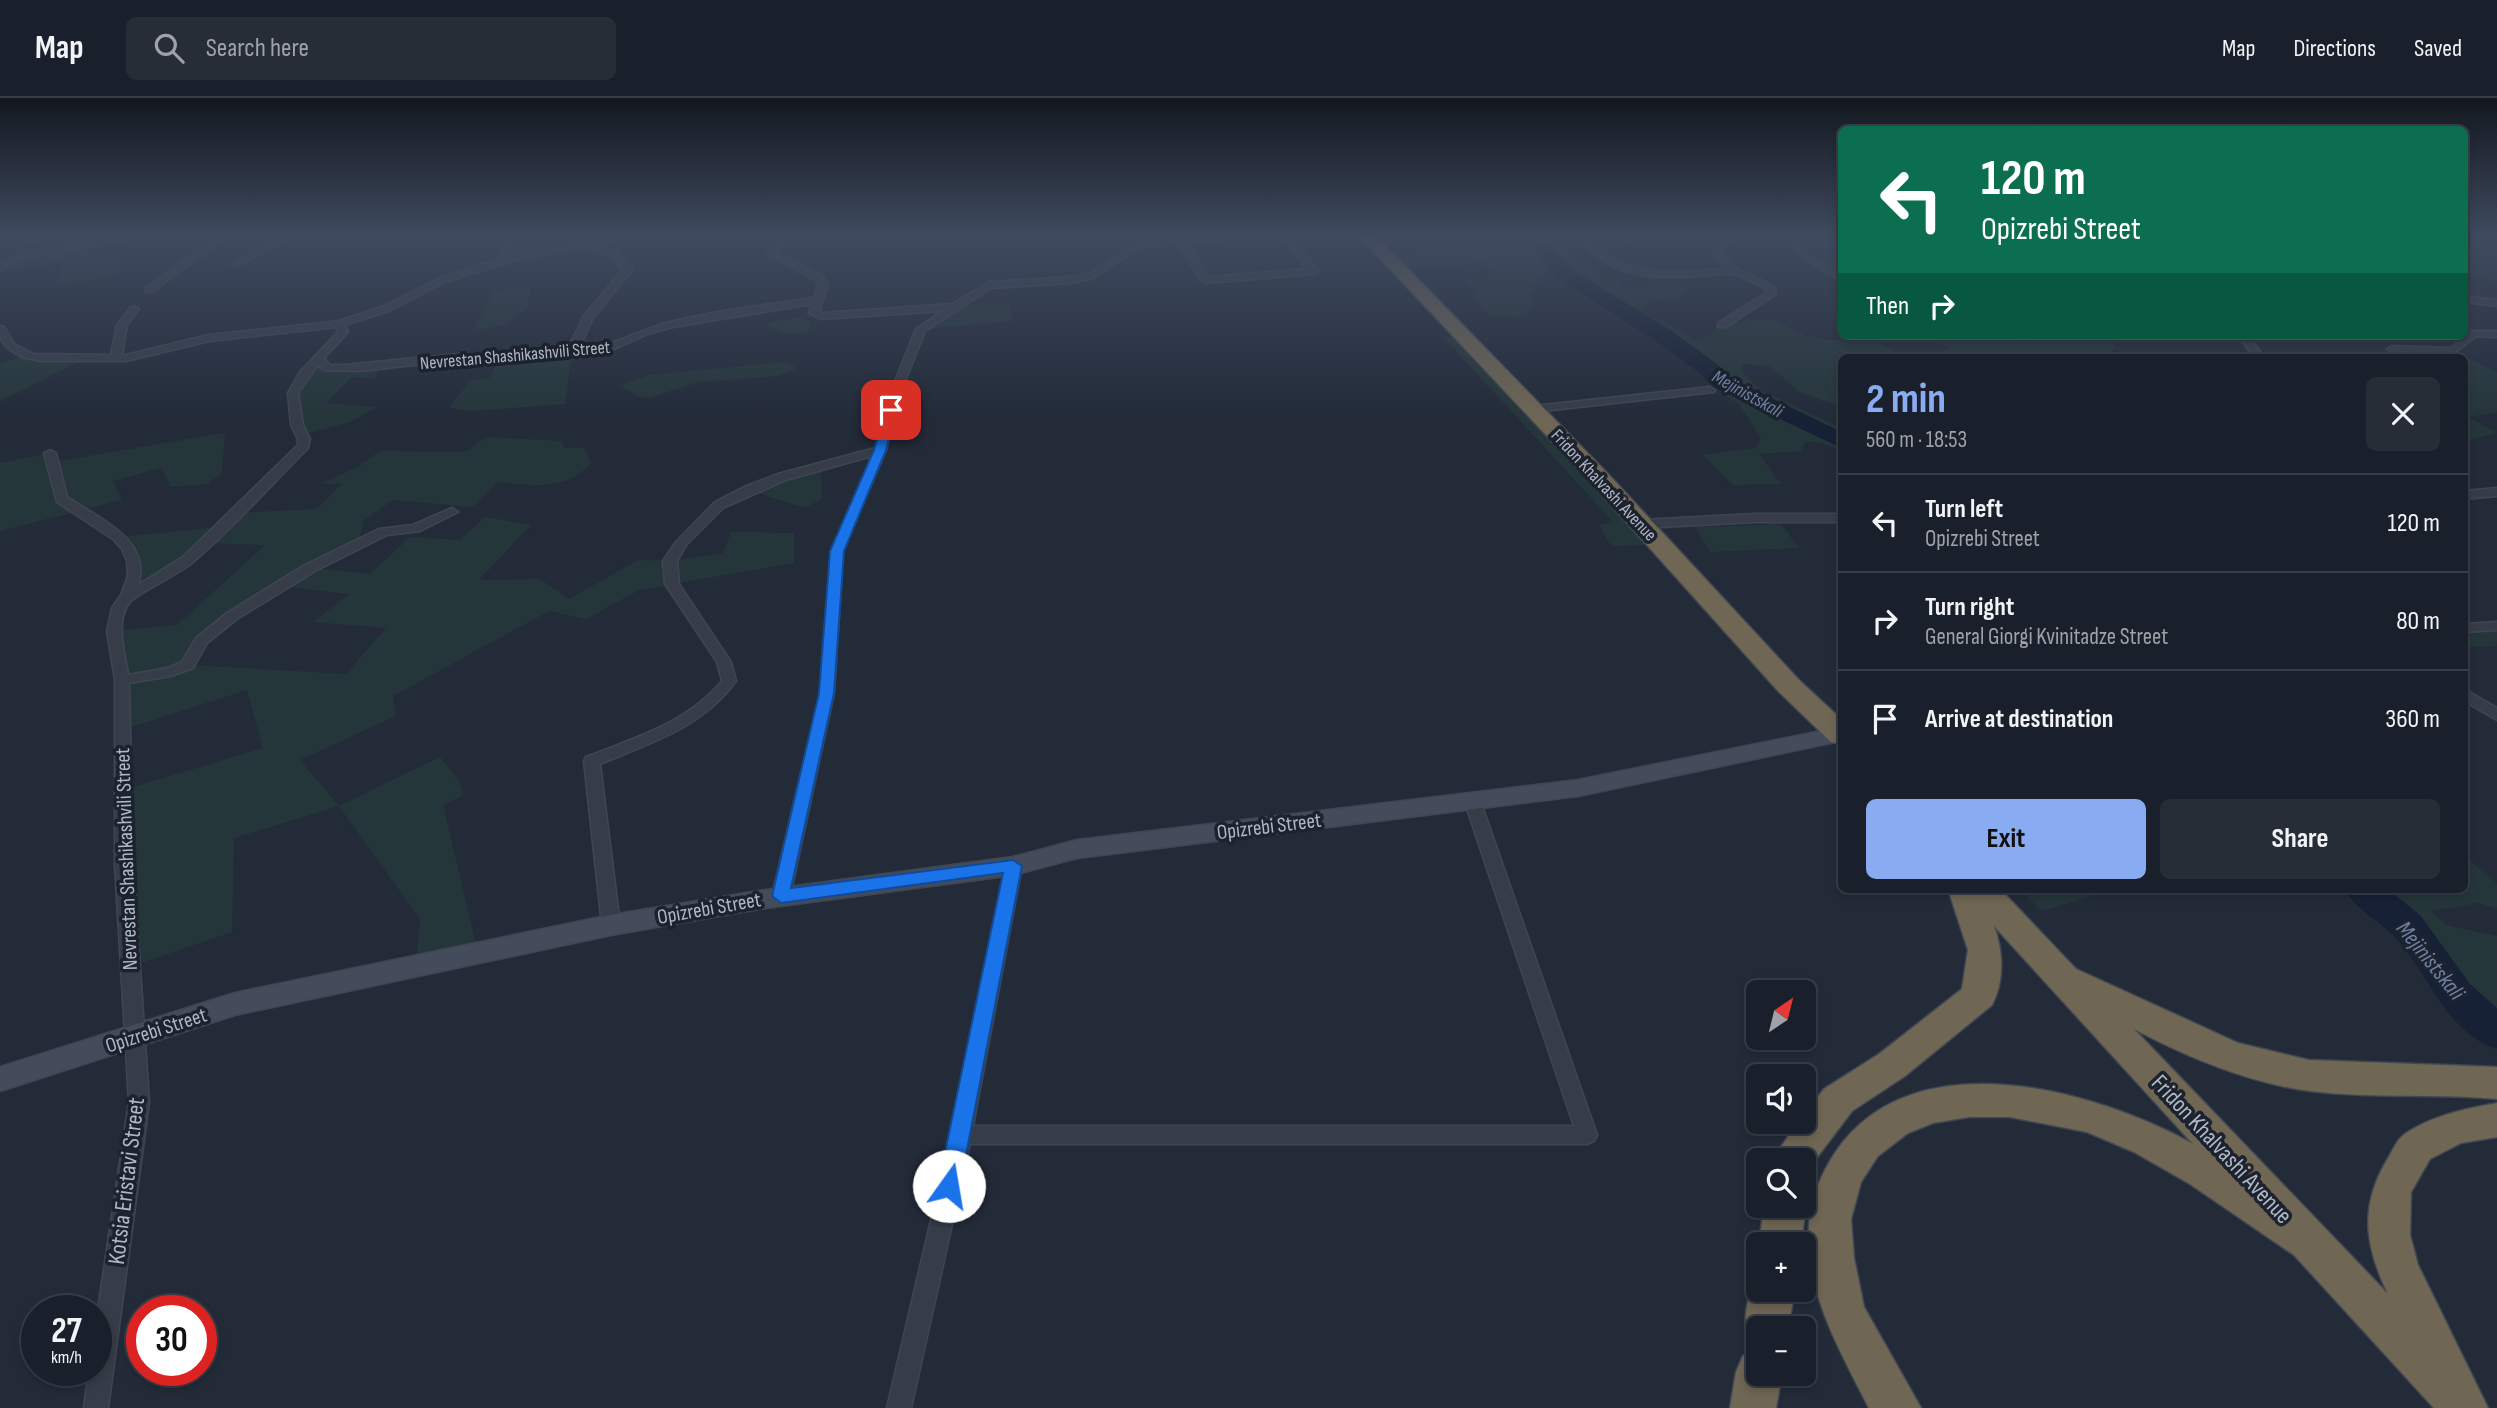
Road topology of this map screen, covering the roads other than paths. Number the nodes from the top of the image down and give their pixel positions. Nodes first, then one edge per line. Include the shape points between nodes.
1 (408, 297) edge
2 (605, 297) edge
3 (819, 297) edge
4 (969, 297) edge
5 (1426, 297) edge
6 (1766, 297) edge
7 (2468, 299) edge
8 (818, 300) junction
9 (2497, 303) edge
10 (952, 307) junction
11 (134, 309) dead end
12 (340, 324) junction
13 (1722, 326) dead end
14 (0, 329) edge
15 (2497, 334) edge
16 (2468, 338) edge
17 (2246, 340) edge
18 (2466, 340) edge
19 (4, 346) edge
20 (2392, 349) dead end
21 (572, 353) junction
22 (2255, 354) edge
23 (116, 358) junction
24 (319, 359) junction
25 (1710, 390) dead end
26 (1534, 410) junction
27 (880, 450) junction
28 (50, 453) dead end
29 (2497, 492) edge
30 (2468, 495) edge
31 (452, 512) dead end
32 (1838, 518) edge
33 (1642, 524) junction
34 (128, 595) junction
35 (2497, 625) edge
36 (2468, 628) edge
37 (122, 680) junction
38 (2468, 697) edge
39 (2497, 715) edge
40 (1838, 732) edge
41 (1838, 734) edge
42 (1473, 803) junction
43 (1013, 866) junction
44 (1966, 893) edge
45 (1984, 893) edge
46 (781, 896) junction
47 (611, 925) junction
48 (2055, 970) junction
49 (136, 1037) junction
50 (0, 1079) edge
51 (2497, 1083) edge
52 (2497, 1120) edge
53 (961, 1135) junction
54 (1800, 1148) edge
55 (2310, 1242) junction
56 (1756, 1386) edge
57 (96, 1408) edge
58 (899, 1408) edge
59 (1752, 1408) edge
60 (1898, 1408) edge
61 (2467, 1408) edge

1 - 12 street
2 - 21 street via 588,317
3 - 8 street
4 - 10 street
5 - 26 highway, Fridon Khalvashi Avenue
6 - 13 street
7 - 9 street
8 - 10 street via 814,313 827,317
8 - 21 street, Nevrestan Shashikashvili Street via 678,323 647,331 624,345
10 - 27 street via 921,329
11 - 23 street via 122,325
12 - 23 street via 220,336
12 - 24 street via 343,332
14 - 19 street
15 - 16 street via 2474,333
17 - 22 street
18 - 20 street via 2453,351
19 - 23 street via 48,360
21 - 24 street, Nevrestan Shashikashvili Street via 458,357 349,369 327,368
24 - 34 street via 293,393 304,446 188,560
25 - 26 street
26 - 33 highway, Fridon Khalvashi Avenue
27 - 46 street via 837,551 827,693
27 - 47 street via 782,477 719,505 670,561 672,584 724,662 729,681 718,697 694,714 592,761
28 - 34 street, Nevrestan Shashikashvili Street via 61,499 121,537 134,556 136,579
29 - 30 street
31 - 37 street via 416,528 384,532 310,568 232,616 201,641 188,665
32 - 33 street
33 - 40 highway, Fridon Khalvashi Avenue via 1789,686
34 - 37 street, Nevrestan Shashikashvili Street via 119,608 114,631
35 - 36 street
37 - 49 street, Nevrestan Shashikashvili Street via 124,865
38 - 39 street
41 - 42 street, Opizrebi Street via 1578,788
42 - 43 street, Opizrebi Street via 1077,849
42 - 53 street via 1587,1135
43 - 46 street, Opizrebi Street
43 - 53 street
44 - 54 highway via 1985,950 1979,995 1892,1065 1838,1100
45 - 48 highway, Fridon Khalvashi Avenue
46 - 47 street, Opizrebi Street
47 - 49 street, Opizrebi Street via 235,1004
48 - 51 highway via 2163,1030 2224,1055 2284,1072
48 - 55 highway, Fridon Khalvashi Avenue
49 - 50 street, Opizrebi Street
49 - 57 street, Kotsia Eristavi Street via 139,1102
52 - 61 highway via 2454,1128 2416,1147 2391,1190 2388,1210 2398,1269
53 - 58 street
55 - 60 highway via 2213,1178 2092,1117 1993,1098 1964,1099 1919,1110 1882,1129 1846,1165 1830,1220 1839,1300 1888,1397
55 - 61 highway, Fridon Khalvashi Avenue
56 - 59 highway

